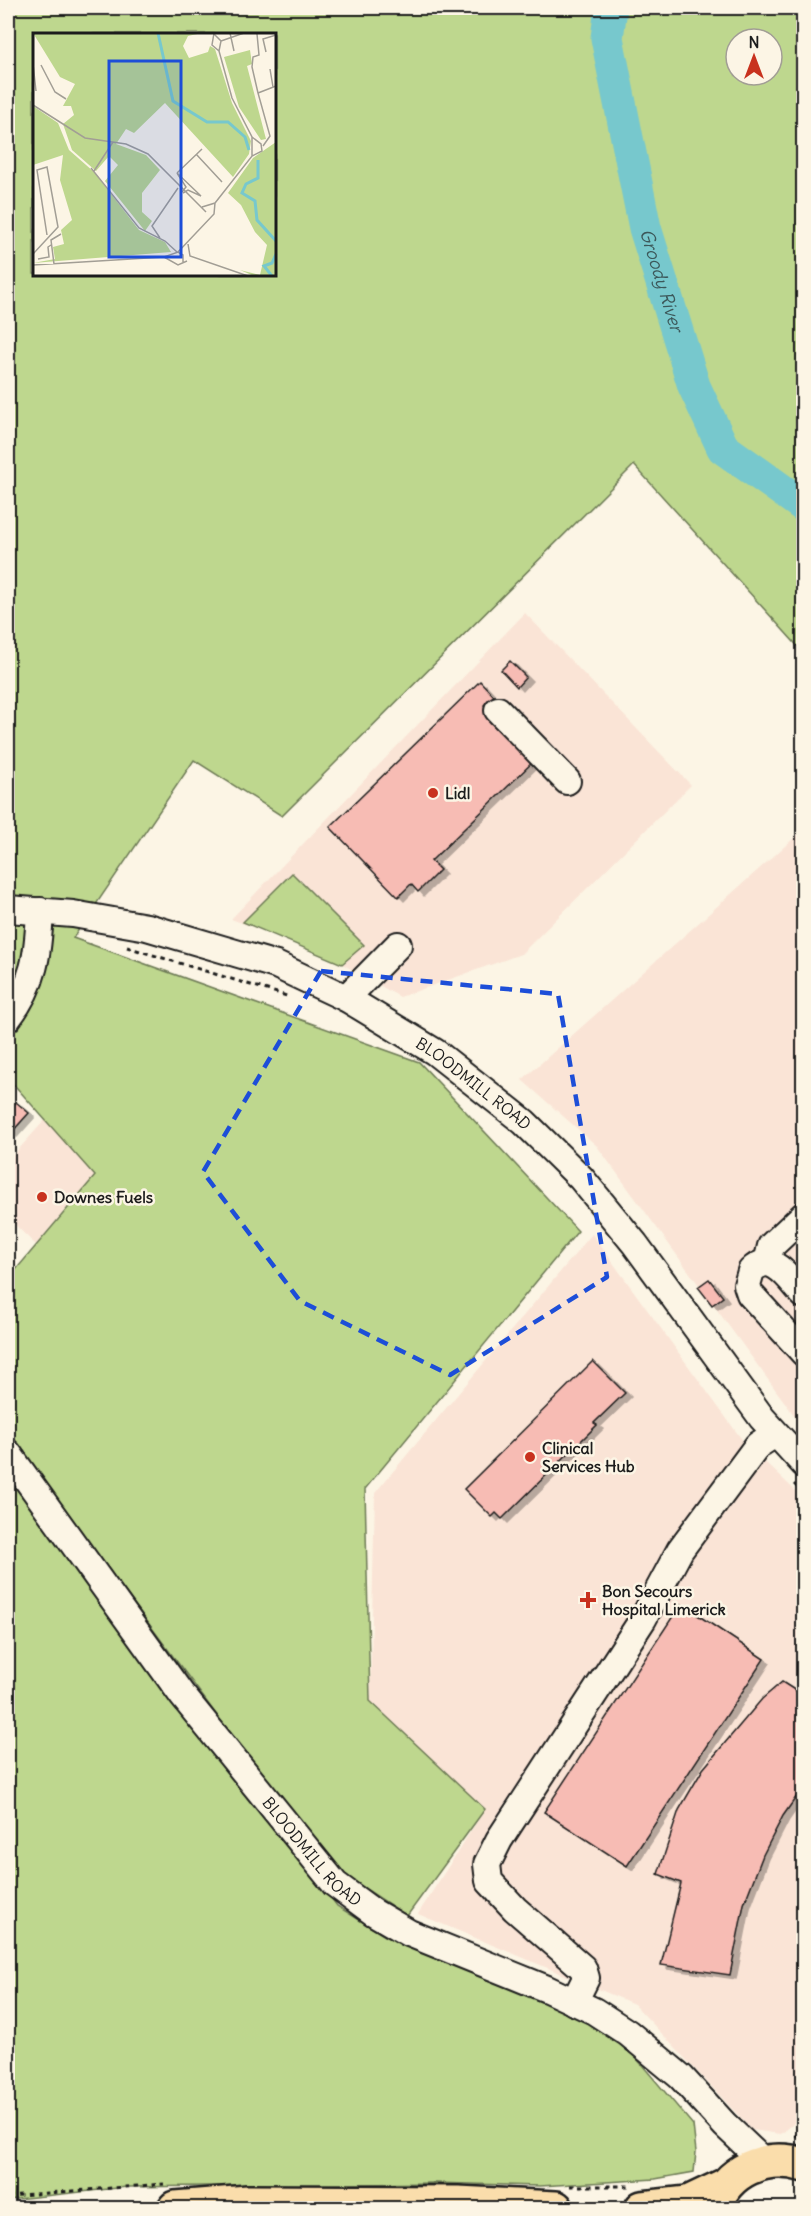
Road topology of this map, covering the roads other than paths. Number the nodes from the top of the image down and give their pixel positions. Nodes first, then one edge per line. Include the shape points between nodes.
1 (498, 710) dead end
2 (567, 781) dead end
3 (8, 909) edge
4 (40, 911) junction
5 (398, 945) dead end
6 (346, 998) junction
7 (8, 1018) edge
8 (804, 1215) edge
9 (767, 1263) junction
10 (804, 1295) edge
11 (804, 1353) edge
12 (775, 1434) junction
13 (8, 1453) edge
14 (797, 1472) edge
15 (574, 2002) junction
16 (761, 2171) edge
17 (174, 2208) edge
18 (556, 2208) edge
19 (642, 2208) edge

1 - 2 street
3 - 4 street, BLOODMILL ROAD
4 - 6 street, BLOODMILL ROAD via 103,919 185,937 276,965
4 - 7 street via 37,960 27,987
5 - 6 street
6 - 12 street, BLOODMILL ROAD via 435,1052 524,1122 581,1178 635,1244
8 - 9 street via 771,1246
9 - 10 street via 784,1271
9 - 11 street via 751,1271 747,1285 750,1294
12 - 14 street, BLOODMILL ROAD
12 - 15 street via 758,1445 680,1550 643,1619 487,1864 489,1881 583,1968 586,1978
13 - 15 street, BLOODMILL ROAD via 182,1695 335,1884 409,1934
15 - 16 street, BLOODMILL ROAD via 628,2033 681,2077
16 - 19 main road via 688,2203
17 - 18 main road via 248,2202 459,2203

